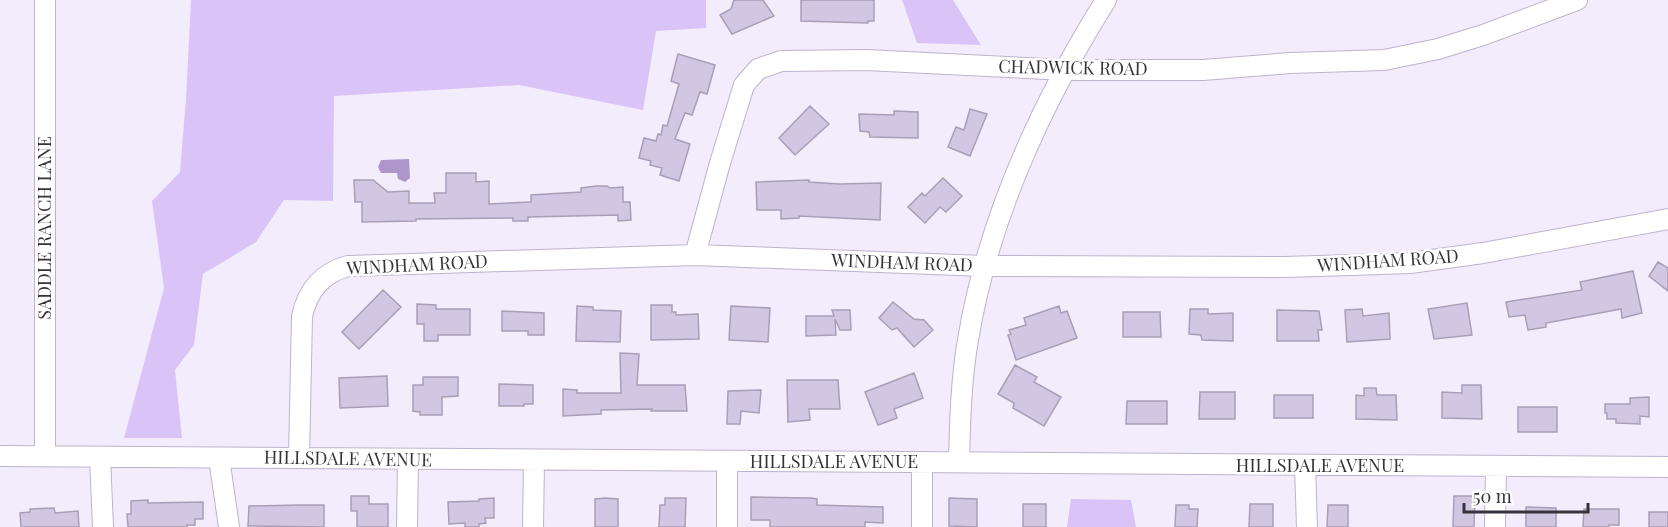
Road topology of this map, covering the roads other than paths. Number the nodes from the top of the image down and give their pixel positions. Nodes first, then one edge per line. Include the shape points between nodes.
1 (45, 0) edge
2 (1106, 0) edge
3 (1577, 0) edge
4 (1066, 70) junction
5 (1668, 219) edge
6 (695, 255) junction
7 (984, 266) junction
8 (0, 456) edge
9 (45, 456) junction
10 (100, 457) junction
11 (219, 458) junction
12 (298, 458) junction
13 (408, 460) junction
14 (534, 461) junction
15 (727, 462) junction
16 (922, 462) junction
17 (959, 462) junction
18 (1305, 466) junction
19 (1496, 466) junction
20 (1668, 467) edge
21 (103, 527) edge
22 (229, 527) edge
23 (407, 527) edge
24 (533, 527) edge
25 (726, 527) edge
26 (922, 527) edge
27 (1307, 527) edge
28 (1494, 527) edge

1 - 9 street, SADDLE RANCH LANE
2 - 4 street
3 - 4 street, CHADWICK ROAD via 1437,49 1384,60 1203,70
4 - 6 street, CHADWICK ROAD via 866,60 781,61 758,69 744,85
4 - 7 street via 1028,144
5 - 7 street, WINDHAM ROAD via 1557,241 1410,263 1284,267
6 - 7 street, WINDHAM ROAD
6 - 12 street, WINDHAM ROAD via 348,266 325,276 313,287 302,316
7 - 17 street via 962,388
8 - 9 street, HILLSDALE AVENUE
9 - 10 street, HILLSDALE AVENUE
10 - 11 street, HILLSDALE AVENUE
10 - 21 street
11 - 12 street, HILLSDALE AVENUE
11 - 22 street
12 - 13 street, HILLSDALE AVENUE
13 - 14 street, HILLSDALE AVENUE
13 - 23 street
14 - 15 street, HILLSDALE AVENUE
14 - 24 street
15 - 16 street, HILLSDALE AVENUE
15 - 25 street
16 - 17 street, HILLSDALE AVENUE
16 - 26 street
17 - 18 street, HILLSDALE AVENUE
18 - 19 street, HILLSDALE AVENUE
18 - 27 street
19 - 20 street, HILLSDALE AVENUE
19 - 28 street

